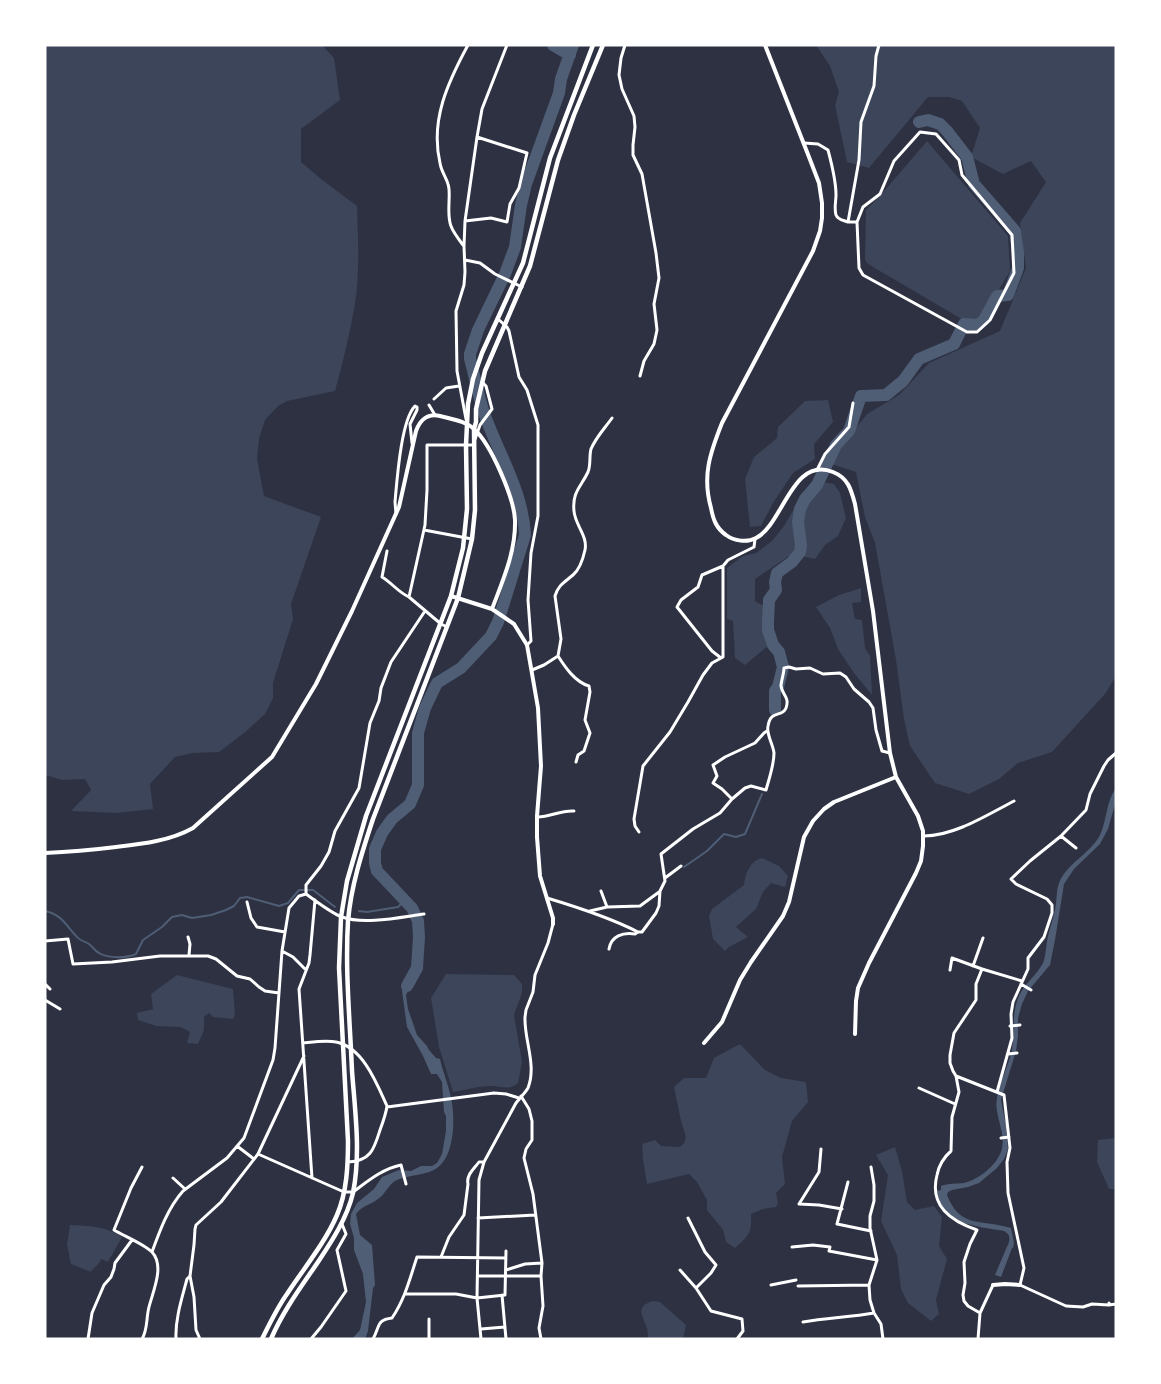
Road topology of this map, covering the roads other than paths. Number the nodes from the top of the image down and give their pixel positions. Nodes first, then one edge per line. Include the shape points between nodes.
1 (468, 45) edge
2 (507, 45) edge
3 (593, 45) edge
4 (603, 45) edge
5 (625, 45) edge
6 (765, 45) edge
7 (879, 45) edge
8 (477, 136) junction
9 (804, 143) junction
10 (465, 222) junction
11 (848, 222) junction
12 (857, 222) junction
13 (464, 246) junction
14 (465, 260) junction
15 (511, 281) junction
16 (522, 287) junction
17 (498, 319) junction
18 (505, 324) junction
19 (640, 376) dead end
20 (481, 382) junction
21 (459, 386) junction
22 (434, 399) dead end
23 (853, 403) dead end
24 (429, 405) dead end
25 (435, 415) junction
26 (612, 418) dead end
27 (478, 423) junction
28 (467, 424) junction
29 (476, 431) junction
30 (412, 443) junction
31 (466, 445) junction
32 (473, 445) junction
33 (817, 470) junction
34 (396, 515) junction
35 (424, 530) junction
36 (464, 537) junction
37 (472, 539) junction
38 (756, 539) junction
39 (387, 551) dead end
40 (723, 566) junction
41 (451, 596) junction
42 (409, 597) junction
43 (458, 598) junction
44 (492, 609) junction
45 (425, 611) junction
46 (441, 624) junction
47 (447, 627) junction
48 (526, 645) junction
49 (558, 656) junction
50 (721, 658) junction
51 (532, 670) junction
52 (767, 731) junction
53 (890, 753) junction
54 (1116, 753) edge
55 (576, 762) dead end
56 (896, 777) junction
57 (732, 799) junction
58 (1014, 801) dead end
59 (574, 812) dead end
60 (537, 817) junction
61 (639, 832) dead end
62 (924, 836) junction
63 (1061, 836) junction
64 (1076, 848) dead end
65 (45, 853) edge
66 (681, 866) dead end
67 (665, 878) junction
68 (601, 891) dead end
69 (660, 891) junction
70 (306, 892) junction
71 (547, 898) junction
72 (315, 900) junction
73 (247, 902) dead end
74 (607, 907) junction
75 (588, 912) junction
76 (424, 914) dead end
77 (341, 917) junction
78 (348, 919) junction
79 (553, 924) joint
80 (285, 932) junction
81 (638, 932) junction
82 (188, 937) dead end
83 (983, 938) dead end
84 (45, 941) edge
85 (609, 949) dead end
86 (282, 951) junction
87 (189, 955) junction
88 (973, 966) junction
89 (982, 969) junction
90 (306, 970) junction
91 (950, 970) dead end
92 (45, 984) edge
93 (1023, 984) junction
94 (50, 989) dead end
95 (1031, 990) dead end
96 (279, 993) junction
97 (45, 1000) edge
98 (60, 1009) dead end
99 (1020, 1025) dead end
100 (1010, 1026) junction
101 (855, 1034) dead end
102 (303, 1043) junction
103 (704, 1043) dead end
104 (343, 1044) junction
105 (351, 1049) junction
106 (1017, 1053) dead end
107 (1008, 1054) junction
108 (304, 1056) junction
109 (956, 1076) junction
110 (919, 1088) dead end
111 (997, 1092) junction
112 (520, 1097) junction
113 (955, 1104) junction
114 (387, 1107) junction
115 (1009, 1137) junction
116 (1000, 1138) dead end
117 (237, 1146) junction
118 (821, 1149) dead end
119 (258, 1154) junction
120 (254, 1159) junction
121 (348, 1162) junction
122 (357, 1162) junction
123 (484, 1162) junction
124 (142, 1167) dead end
125 (872, 1167) dead end
126 (173, 1178) dead end
127 (312, 1178) junction
128 (848, 1182) dead end
129 (406, 1184) dead end
130 (185, 1189) junction
131 (344, 1191) junction
132 (353, 1192) junction
133 (842, 1209) junction
134 (535, 1215) junction
135 (478, 1218) junction
136 (688, 1218) dead end
137 (341, 1224) junction
138 (871, 1231) junction
139 (132, 1240) junction
140 (792, 1247) dead end
141 (506, 1251) dead end
142 (152, 1252) junction
143 (441, 1257) junction
144 (478, 1258) junction
145 (506, 1258) junction
146 (877, 1260) junction
147 (542, 1263) junction
148 (506, 1270) junction
149 (680, 1270) dead end
150 (190, 1276) junction
151 (478, 1276) junction
152 (505, 1276) junction
153 (541, 1276) junction
154 (796, 1280) dead end
155 (771, 1285) dead end
156 (869, 1285) junction
157 (993, 1285) joint
158 (1020, 1285) junction
159 (798, 1286) dead end
160 (696, 1288) junction
161 (406, 1294) junction
162 (502, 1295) junction
163 (477, 1298) junction
164 (1116, 1304) edge
165 (874, 1313) junction
166 (980, 1313) junction
167 (429, 1319) dead end
168 (803, 1322) dead end
169 (505, 1327) junction
170 (481, 1329) junction
171 (88, 1339) edge
172 (142, 1339) edge
173 (176, 1339) edge
174 (200, 1339) edge
175 (262, 1339) edge
176 (271, 1339) edge
177 (311, 1339) edge
178 (373, 1339) edge
179 (429, 1339) edge
180 (482, 1339) edge
181 (506, 1339) edge
182 (541, 1339) edge
183 (736, 1339) edge
184 (883, 1339) edge
185 (978, 1339) edge

1 - 13 street via 444,94 436,139 448,186 450,224
2 - 8 street via 482,110
3 - 15 main road via 549,158 523,263
4 - 16 main road via 558,160
5 - 19 street via 619,75 634,116 633,156 642,174 659,278 654,304 657,330
6 - 9 street
7 - 11 street via 874,86 861,122
8 - 10 street
8 - 10 street via 527,153 507,222 491,218
9 - 11 street via 828,150 836,216
9 - 38 street via 819,183 820,231 722,423 708,465 706,484 717,526 731,539
10 - 13 street
11 - 12 street
12 - 12 street via 859,268 863,275 967,332 977,332 990,320 1014,273 1012,234 963,176 959,160 936,134 920,132 894,161 880,194 863,207
13 - 14 street
14 - 15 street via 480,263
14 - 21 street via 464,285 456,311
15 - 16 street
15 - 17 main road
16 - 18 main road
17 - 18 street
17 - 28 main road via 477,365
18 - 20 main road
18 - 48 street via 537,425 538,516 529,579 531,641
20 - 27 main road via 476,409
20 - 27 street via 486,386 492,409
21 - 22 street via 446,388
21 - 28 street
23 - 33 street via 849,427 825,454
24 - 25 street
25 - 28 street
25 - 30 street via 420,422
26 - 49 street via 595,442 588,471 574,496 574,513 586,548 579,568 557,590 561,639
27 - 29 main road
28 - 29 street
28 - 31 main road
29 - 32 main road
29 - 44 street via 507,488 515,519 514,542
30 - 34 street
30 - 34 street via 410,426 415,406 405,425
31 - 32 street
31 - 35 street via 427,445
31 - 36 main road
32 - 37 main road
33 - 38 street via 795,484 766,531
33 - 53 street via 830,470 851,487 873,611
34 - 65 street via 316,684 272,757 259,770 183,834 143,844
35 - 36 street
35 - 42 street
36 - 37 street
36 - 41 main road
37 - 43 main road
38 - 40 street via 754,547
39 - 42 street via 382,577
40 - 50 street
40 - 50 street via 702,575 698,587 677,607
41 - 43 street
41 - 46 main road
42 - 45 street
43 - 44 street
43 - 47 main road
44 - 48 street via 514,624
45 - 46 street
45 - 70 street via 391,662 370,723 359,788 321,866 306,885
46 - 47 street
46 - 77 main road via 366,816
47 - 78 main road via 373,819
48 - 51 street
49 - 51 street
49 - 55 street via 582,684 589,686 585,720 590,733 585,751
50 - 61 street via 703,675 675,725 643,766 634,819
51 - 60 street via 541,766
52 - 53 street via 771,717 786,709 788,700 781,687 784,668 840,673 873,708 882,751
52 - 57 street via 774,756 766,790 751,786
52 - 57 street via 755,743 713,765 717,776 713,783
53 - 56 street
54 - 63 street via 1104,766 1086,810
56 - 62 street via 921,822
56 - 103 street via 834,802 813,820 804,837 783,916 740,980 722,1022
57 - 67 street via 720,813 661,854
58 - 62 street via 958,830
59 - 60 street
60 - 71 street via 540,876
62 - 101 street via 916,873 858,988
63 - 64 street
63 - 93 street via 1011,879 1052,905 1044,937 1028,958
66 - 67 street
67 - 69 street
68 - 74 street
69 - 74 street via 640,906
69 - 81 street via 656,913
70 - 72 street
70 - 80 street via 289,908
71 - 75 street
71 - 79 street
72 - 77 street
72 - 90 street
73 - 80 street via 257,927
74 - 75 street
75 - 81 street
76 - 78 street
77 - 78 street
77 - 104 main road
78 - 105 main road via 346,968
79 - 112 street via 526,1010 532,1075
80 - 86 street
81 - 85 street via 614,937
82 - 87 street
83 - 88 street
84 - 87 street via 69,939 72,964
86 - 90 street
86 - 96 street
87 - 96 street via 216,959 237,976 250,979 265,991
88 - 89 street
88 - 91 street via 952,958
89 - 93 street
89 - 109 street via 976,984 976,1000 954,1033 950,1055
90 - 102 street via 298,989
92 - 94 street
93 - 95 street
93 - 100 street via 1013,1002
96 - 117 street via 273,1060 244,1138
97 - 98 street
99 - 100 street
100 - 107 street
102 - 104 street
102 - 108 street
104 - 105 street
104 - 121 main road
105 - 114 street via 369,1068
105 - 122 main road
106 - 107 street
107 - 111 street
108 - 119 street
108 - 127 street
109 - 111 street
109 - 113 street via 959,1092
110 - 113 street
111 - 115 street via 1004,1095
112 - 114 street via 494,1093
112 - 123 street
112 - 134 street via 532,1121 532,1140 524,1158
113 - 166 street via 951,1151 943,1158 934,1192 949,1216 977,1230 964,1262 963,1295 964,1302
114 - 122 street via 374,1151
115 - 116 street
115 - 158 street via 1007,1180 1024,1268
117 - 120 street
117 - 130 street
118 - 133 street via 819,1172 799,1204
119 - 120 street
119 - 127 street
120 - 150 street via 221,1202 196,1225
121 - 122 street
121 - 131 main road
122 - 132 main road
123 - 135 street via 479,1180
123 - 143 street via 467,1180 464,1215
124 - 139 street via 114,1230
125 - 138 street
126 - 130 street
127 - 131 street
128 - 133 street
129 - 132 street via 401,1166 391,1167
130 - 142 street via 171,1207
131 - 132 street
131 - 175 main road via 324,1240 285,1296
132 - 137 main road
133 - 138 street via 837,1224
134 - 135 street
134 - 147 street
135 - 144 street
136 - 160 street via 716,1266
137 - 176 main road
137 - 177 street via 346,1233 338,1250 346,1291
138 - 146 street
139 - 142 street
139 - 171 street via 104,1285 92,1313
140 - 146 street via 830,1247 829,1251
141 - 145 street
142 - 172 street via 157,1271
143 - 144 street
143 - 161 street via 417,1257
144 - 145 street
144 - 151 street
145 - 148 street
146 - 156 street
147 - 148 street
147 - 153 street
148 - 152 street
149 - 160 street
150 - 173 street
150 - 174 street
151 - 152 street
151 - 163 street
152 - 153 street
152 - 162 street
153 - 182 street
154 - 155 street
156 - 159 street
156 - 165 street
157 - 158 street
157 - 166 street
158 - 164 street via 1066,1306
160 - 183 street via 711,1311 742,1320 743,1331
161 - 163 street
161 - 178 street via 392,1318 381,1321
162 - 163 street
162 - 169 street
163 - 170 street
165 - 168 street
165 - 184 street via 881,1324
166 - 185 street
167 - 179 street
169 - 170 street
169 - 181 street
170 - 180 street

